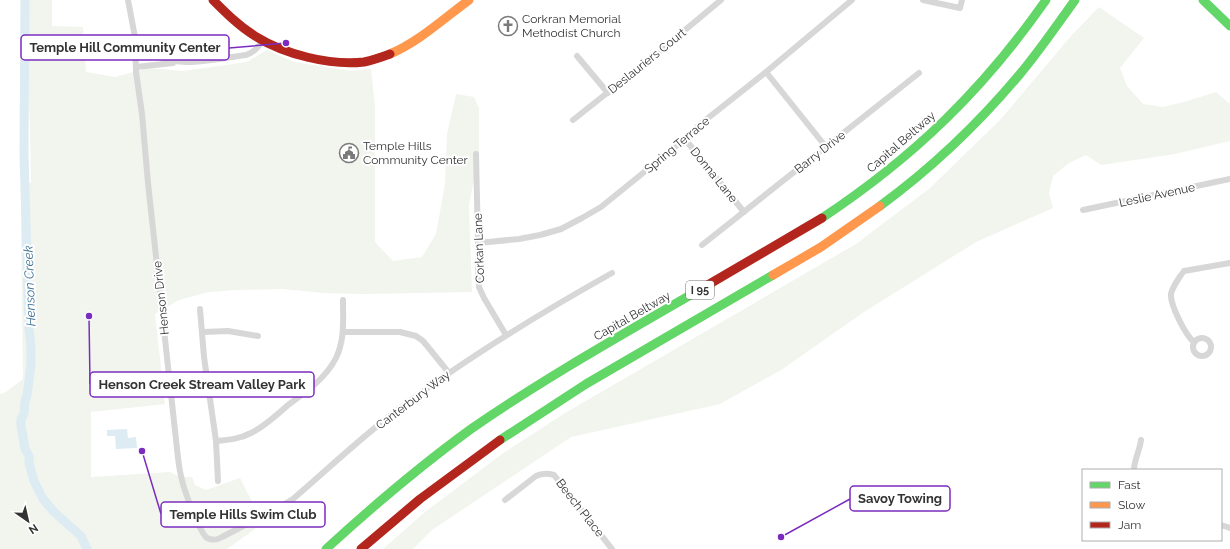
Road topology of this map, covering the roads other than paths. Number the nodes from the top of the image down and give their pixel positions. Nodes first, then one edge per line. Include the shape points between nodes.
1 (128, 0) edge
2 (212, 0) edge
3 (469, 0) edge
4 (721, 0) edge
5 (852, 0) edge
6 (923, 0) edge
7 (962, 0) edge
8 (1046, 0) edge
9 (1075, 0) edge
10 (1203, 0) edge
11 (1230, 26) edge
12 (135, 37) junction
13 (263, 40) junction
14 (577, 56) dead end
15 (178, 62) junction
16 (136, 67) junction
17 (766, 72) junction
18 (919, 73) dead end
19 (608, 93) junction
20 (573, 120) dead end
21 (685, 139) junction
22 (826, 148) junction
23 (476, 154) dead end
24 (1230, 179) edge
25 (1083, 210) dead end
26 (744, 212) junction
27 (478, 243) junction
28 (702, 245) dead end
29 (1230, 263) edge
30 (612, 273) dead end
31 (343, 300) dead end
32 (200, 309) dead end
33 (203, 332) junction
34 (343, 332) junction
35 (506, 335) junction
36 (258, 336) dead end
37 (1194, 342) dead end
38 (449, 373) junction
39 (1141, 440) dead end
40 (216, 441) junction
41 (1134, 469) edge
42 (218, 481) dead end
43 (504, 500) dead end
44 (222, 538) joint
45 (326, 549) edge
46 (361, 549) edge
47 (612, 549) edge

1 - 12 street, Henson Drive
2 - 13 main road via 238,24
3 - 13 main road via 407,46 380,58 362,62 329,62 289,51
4 - 19 street, Deslauriers Court
5 - 17 street, Spring Terrace
6 - 7 street via 960,8
8 - 45 main road, Capital Beltway / I 95 via 1004,56 963,103 919,145 869,185 809,226 574,363 504,408 404,480
9 - 46 main road, I 95 via 1041,49 1001,97 958,142 895,196 851,228 586,384 517,428 420,499
10 - 11 main road
12 - 15 street via 160,57
12 - 16 street, Henson Drive
13 - 15 street via 257,48 246,55
14 - 19 street
15 - 16 street
16 - 44 street, Henson Drive via 182,482 204,536 212,540
17 - 21 street, Spring Terrace
17 - 22 street
18 - 22 street, Barry Drive
19 - 20 street, Deslauriers Court
21 - 26 street, Donna Lane
21 - 27 street, Spring Terrace via 601,207 582,218 540,235
22 - 26 street, Barry Drive
23 - 27 street, Corkan Lane
24 - 25 street, Leslie Avenue
26 - 28 street, Barry Drive
27 - 35 street, Corkan Lane via 479,287
29 - 37 street via 1184,271 1171,293 1181,324
30 - 35 street, Canterbury Way
31 - 34 street
32 - 33 street
33 - 36 street via 228,331
33 - 40 street
34 - 38 street via 400,332 416,336
34 - 40 street via 331,367 316,384 251,433
35 - 38 street, Canterbury Way
38 - 44 street, Canterbury Way via 394,412 293,499
39 - 41 street
40 - 42 street
43 - 47 street, Beech Place via 536,476 549,473 554,475

